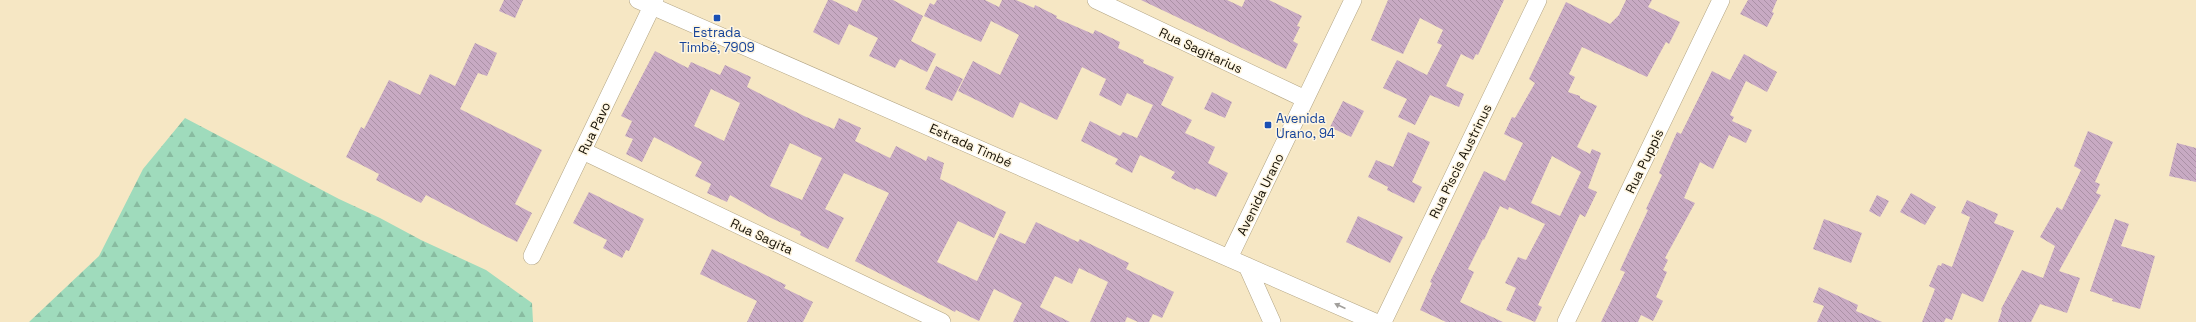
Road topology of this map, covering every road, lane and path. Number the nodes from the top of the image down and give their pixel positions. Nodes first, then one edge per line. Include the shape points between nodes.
1 (1096, 0) edge
2 (1353, 0) edge
3 (1538, 0) edge
4 (1721, 0) edge
5 (648, 2) edge
6 (1305, 100) junction
7 (583, 151) junction
8 (532, 256) dead end
9 (1229, 258) junction
10 (1247, 266) junction
11 (1264, 306) junction
12 (942, 322) edge
13 (1256, 322) edge
14 (1272, 322) edge
15 (1375, 322) edge
16 (1383, 322) edge
17 (1566, 322) edge

1 - 6 street, Rua Sagitarius
2 - 6 street, Avenida Urano
3 - 16 street, Rua Piscis Austrinus
4 - 17 street, Rua Puppis
5 - 7 street, Rua Pavo
5 - 9 street, Estrada Timbé
6 - 9 street, Avenida Urano
7 - 8 street, Rua Pavo
7 - 12 street, Rua Sagita
9 - 10 street, Estrada Timbé
10 - 11 street
15 -> 10 street, Estrada Timbé
11 - 13 street
11 - 14 street

